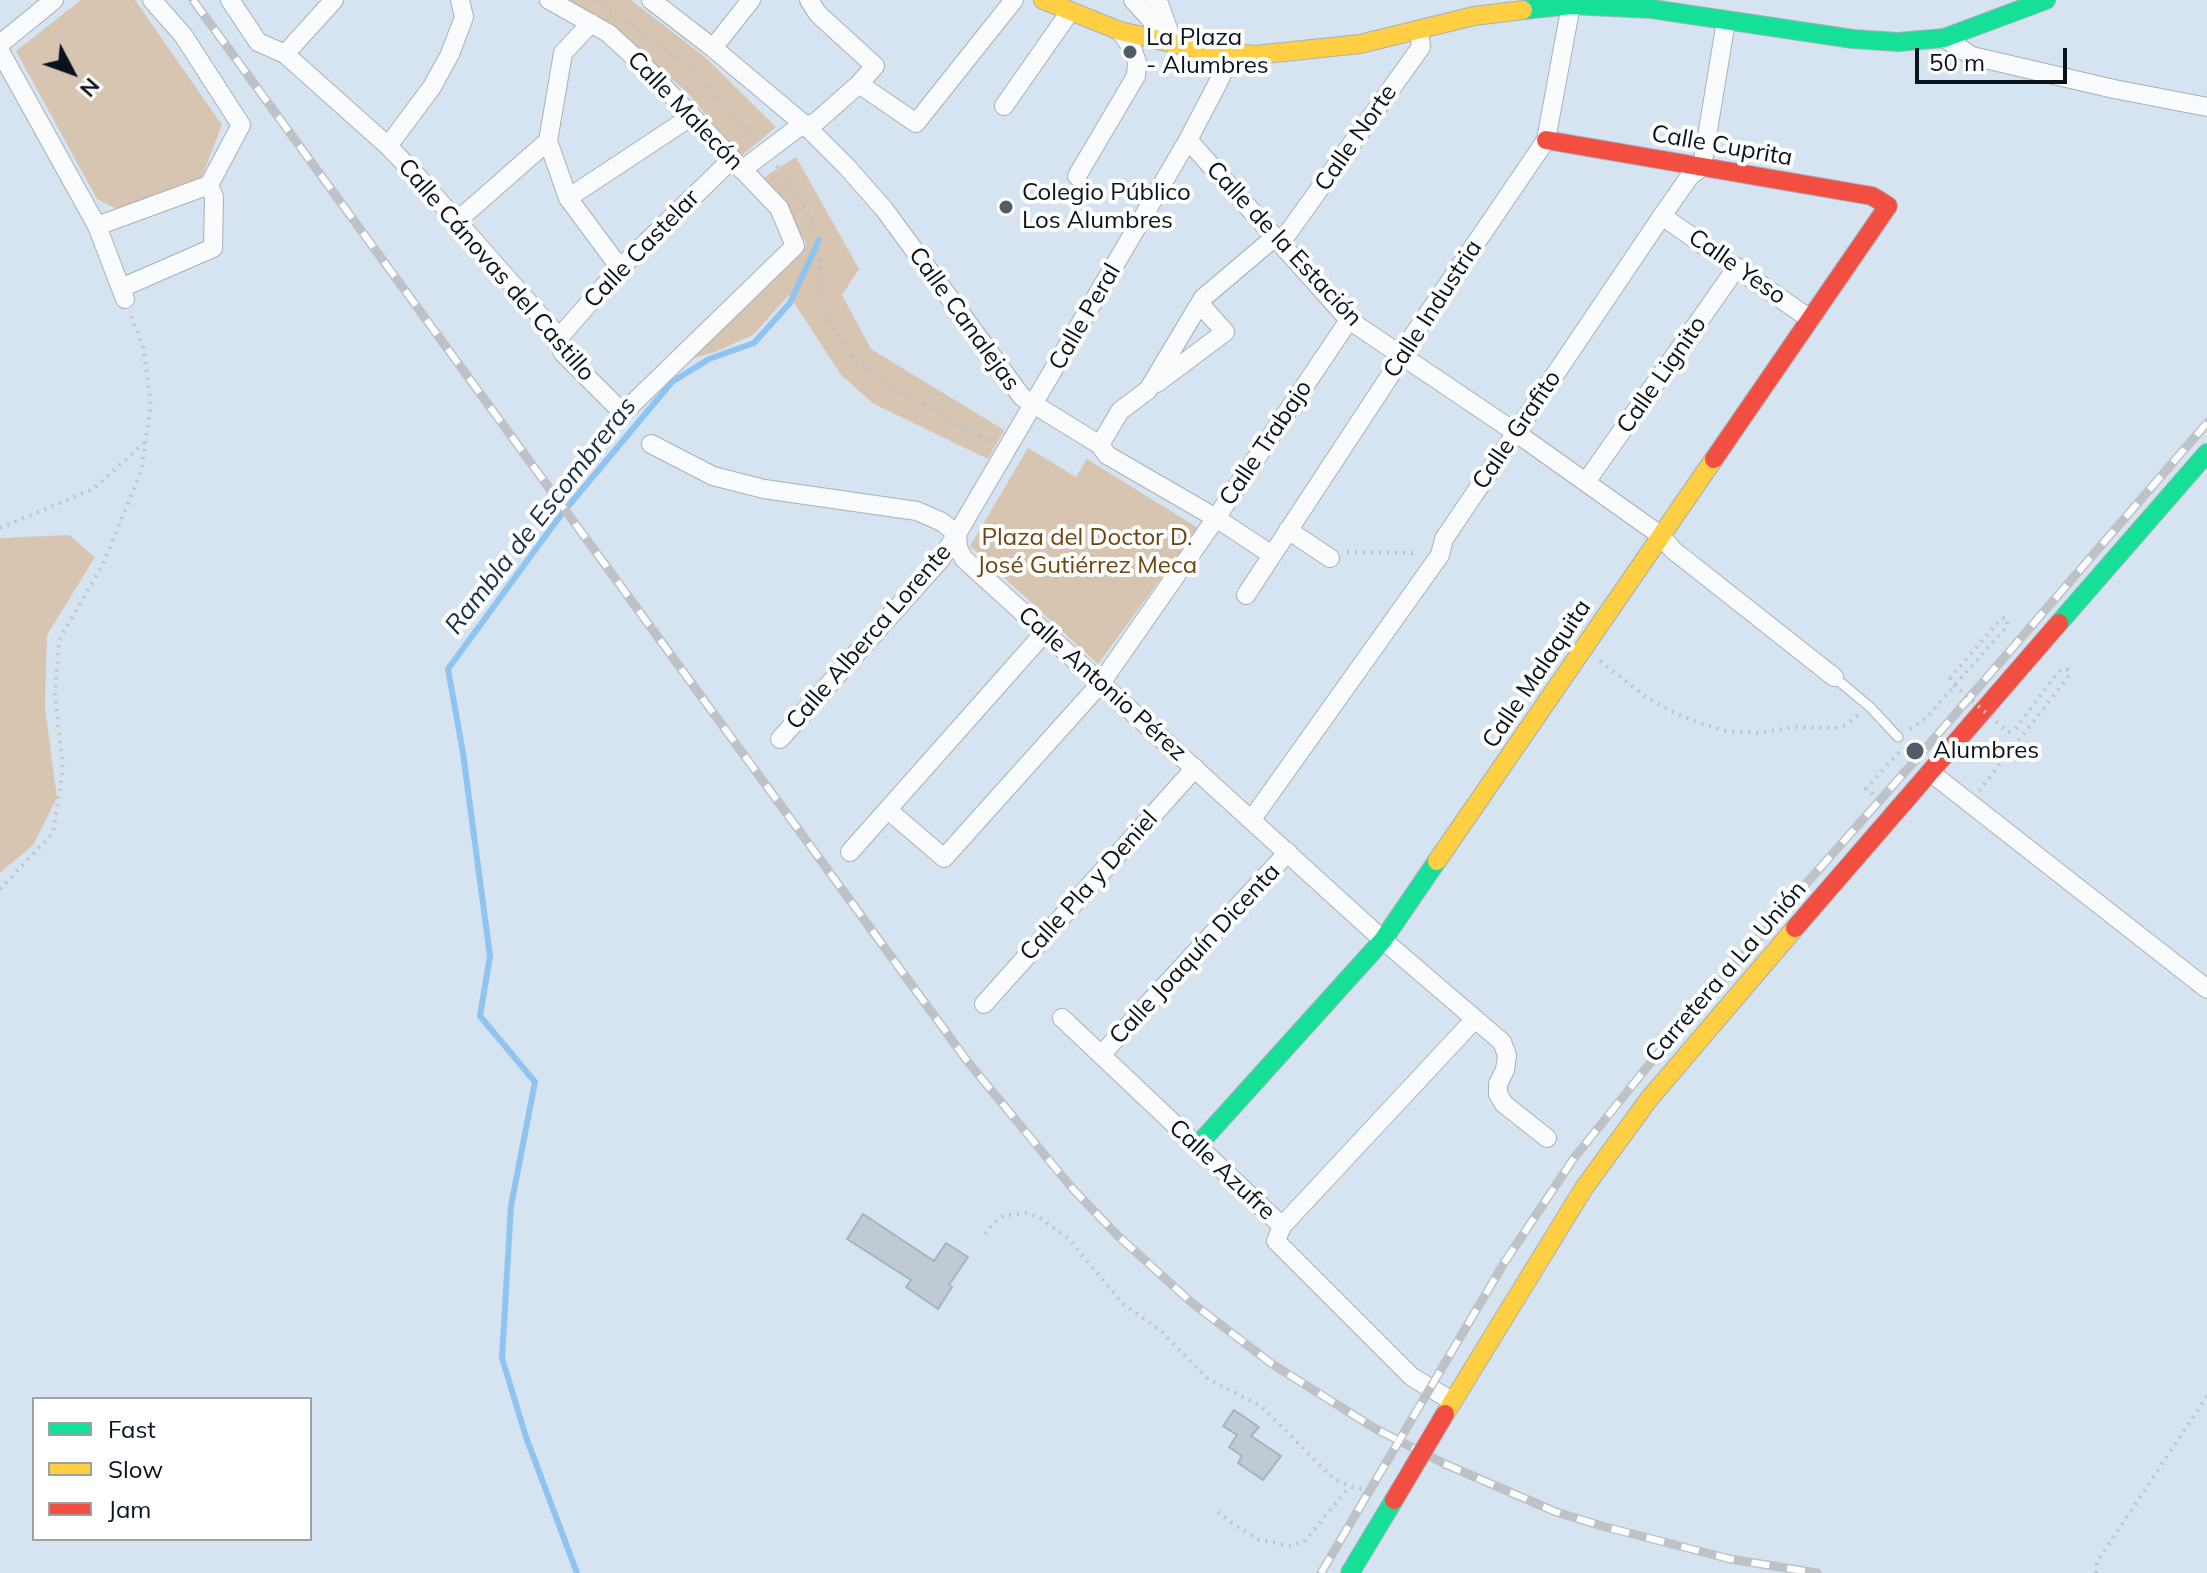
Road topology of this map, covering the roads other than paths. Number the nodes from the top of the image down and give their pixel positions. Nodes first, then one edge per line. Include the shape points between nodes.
1 (54, 0) edge
2 (152, 0) edge
3 (230, 0) edge
4 (334, 0) edge
5 (460, 0) edge
6 (549, 0) edge
7 (651, 0) edge
8 (751, 0) edge
9 (809, 0) edge
10 (1014, 0) edge
11 (1043, 0) edge
12 (1133, 0) edge
13 (1155, 0) edge
14 (2046, 0) edge
15 (1571, 5) junction
16 (1069, 13) junction
17 (1726, 21) junction
18 (591, 23) junction
19 (1419, 30) junction
20 (1120, 31) junction
21 (1944, 38) junction
22 (0, 44) edge
23 (1173, 44) junction
24 (713, 48) junction
25 (0, 51) edge
26 (285, 54) junction
27 (1228, 54) junction
28 (859, 84) junction
29 (1004, 106) dead end
30 (2207, 107) edge
31 (692, 116) junction
32 (806, 126) junction
33 (1188, 140) junction
34 (1546, 140) junction
35 (548, 141) junction
36 (388, 146) junction
37 (736, 165) junction
38 (1702, 167) junction
39 (1077, 176) dead end
40 (209, 185) junction
41 (568, 198) junction
42 (1888, 206) joint
43 (1662, 216) junction
44 (457, 221) junction
45 (97, 226) junction
46 (1277, 239) junction
47 (795, 246) joint
48 (1737, 267) junction
49 (620, 268) junction
50 (1200, 304) junction
51 (1810, 319) junction
52 (1349, 320) junction
53 (556, 341) junction
54 (1402, 355) junction
55 (1148, 390) junction
56 (1032, 405) junction
57 (1515, 432) junction
58 (651, 444) dead end
59 (1100, 445) junction
60 (2207, 453) edge
61 (1586, 482) junction
62 (1216, 518) junction
63 (1288, 530) junction
64 (957, 534) junction
65 (1660, 535) junction
66 (1272, 555) junction
67 (1337, 555) road end
68 (1246, 595) dead end
69 (1045, 632) junction
70 (1834, 677) joint
71 (1101, 683) junction
72 (1898, 737) road end
73 (780, 739) dead end
74 (1195, 768) junction
75 (1930, 772) junction
76 (888, 810) junction
77 (1252, 819) junction
78 (850, 852) dead end
79 (1288, 852) junction
80 (1383, 940) junction
81 (2207, 989) edge
82 (984, 1004) dead end
83 (1062, 1018) dead end
84 (1475, 1019) junction
85 (1101, 1055) junction
86 (1547, 1138) dead end
87 (1197, 1146) junction
88 (1282, 1226) junction
89 (1448, 1407) junction
90 (1350, 1573) edge

1 - 22 street
2 - 40 street via 183,35 241,125
3 - 26 street, Calle Cánovas del Castillo via 258,42
4 - 26 street
5 - 36 street via 464,17 450,54
6 - 18 street, Calle Malecón
7 - 24 street
8 - 24 street
9 - 28 street via 875,66
10 - 28 street via 916,123
11 - 16 street
12 - 23 street
13 - 23 street
14 - 21 street
15 - 17 street via 1652,9
15 - 19 street via 1474,16
15 - 34 street, Calle Industria
16 - 20 street
16 - 29 street
17 - 21 street via 1853,39
17 - 38 street
18 - 31 street, Calle Malecón via 642,64
18 - 35 street via 563,53
19 - 27 street via 1360,44
19 - 46 street, Calle Norte via 1421,47 1288,233
20 - 23 street
20 - 39 street via 1137,62 1136,76
21 - 30 street via 1972,56
23 - 27 street
24 - 32 street
25 - 45 street
26 - 36 street, Calle Cánovas del Castillo
27 - 33 street, Calle Peral
28 - 32 street, Calle Castelar
31 - 37 street, Calle Malecón
31 - 41 street
32 - 37 street, Calle Castelar
32 - 56 street, Calle Canalejas via 884,209
33 - 46 street, Calle de la Estación
33 - 56 street, Calle Peral
34 - 38 street, Calle Cuprita
34 - 54 street, Calle Industria
35 - 41 street
35 - 44 street
36 - 44 street, Calle Cánovas del Castillo
37 - 47 street, Calle Malecón via 779,208
37 - 49 street, Calle Castelar
38 - 42 street, Calle Cuprita via 1872,196
38 - 43 street, Calle Grafito
40 - 45 street
40 - 45 street via 214,197 213,248 123,293
41 - 49 street
42 - 51 street, Calle Malaquita
43 - 48 street, Calle Yeso
43 - 57 street, Calle Grafito
44 - 53 street, Calle Cánovas del Castillo via 551,328
46 - 50 street, Calle Norte
46 - 52 street, Calle de la Estación
47 - 53 street, Calle Cánovas del Castillo via 623,413
48 - 51 street, Calle Yeso
48 - 61 street, Calle Lignito
49 - 53 street, Calle Castelar
50 - 55 street, Calle Norte
50 - 55 street via 1225,332
51 - 65 street, Calle Malaquita
52 - 54 street, Calle de la Estación
52 - 62 street, Calle Trabajo
54 - 57 street, Calle de la Estación
54 - 63 street, Calle Industria
55 - 59 street via 1120,411
56 - 59 street, Calle Canalejas
56 - 64 street, Calle Peral
57 - 61 street, Calle de la Estación
57 - 77 street, Calle Grafito via 1444,539 1440,555
58 - 64 street via 713,476 764,489 917,511
59 - 62 street, Calle Canalejas via 1107,455
60 - 75 street, Carretera a La Unión
61 - 65 street, Calle de la Estación
62 - 66 street, Calle Canalejas
62 - 71 street, Calle Trabajo
63 - 66 street, Calle Industria
63 - 67 street
64 - 69 street, Calle Antonio Pérez via 964,559
64 - 73 street, Calle Alberca Lorente via 940,560
65 - 70 street, Calle de la Estación
65 - 80 street, Calle Malaquita
66 - 68 street, Calle Industria
69 - 71 street, Calle Antonio Pérez
69 - 76 street
70 - 72 lane
71 - 74 street, Calle Antonio Pérez
71 - 76 street, Calle Trabajo via 944,858
74 - 77 street, Calle Antonio Pérez
74 - 82 street, Calle Pla y Deniel
75 - 81 street
75 - 89 street, Carretera a La Unión via 1649,1099 1584,1188
76 - 78 street
77 - 79 street, Calle Antonio Pérez
79 - 80 street, Calle Antonio Pérez
79 - 85 street, Calle Joaquín Dicenta
80 - 84 street, Calle Antonio Pérez
80 - 87 street, Calle Malaquita
83 - 85 street, Calle Azufre
84 - 86 street, Calle Antonio Pérez via 1502,1042 1507,1055 1498,1084 1504,1104
84 - 88 street, Calle Azufre
85 - 87 street, Calle Azufre
87 - 88 street, Calle Azufre
88 - 89 street via 1276,1241 1281,1248
89 - 90 street, Carretera a La Unión, bridge

